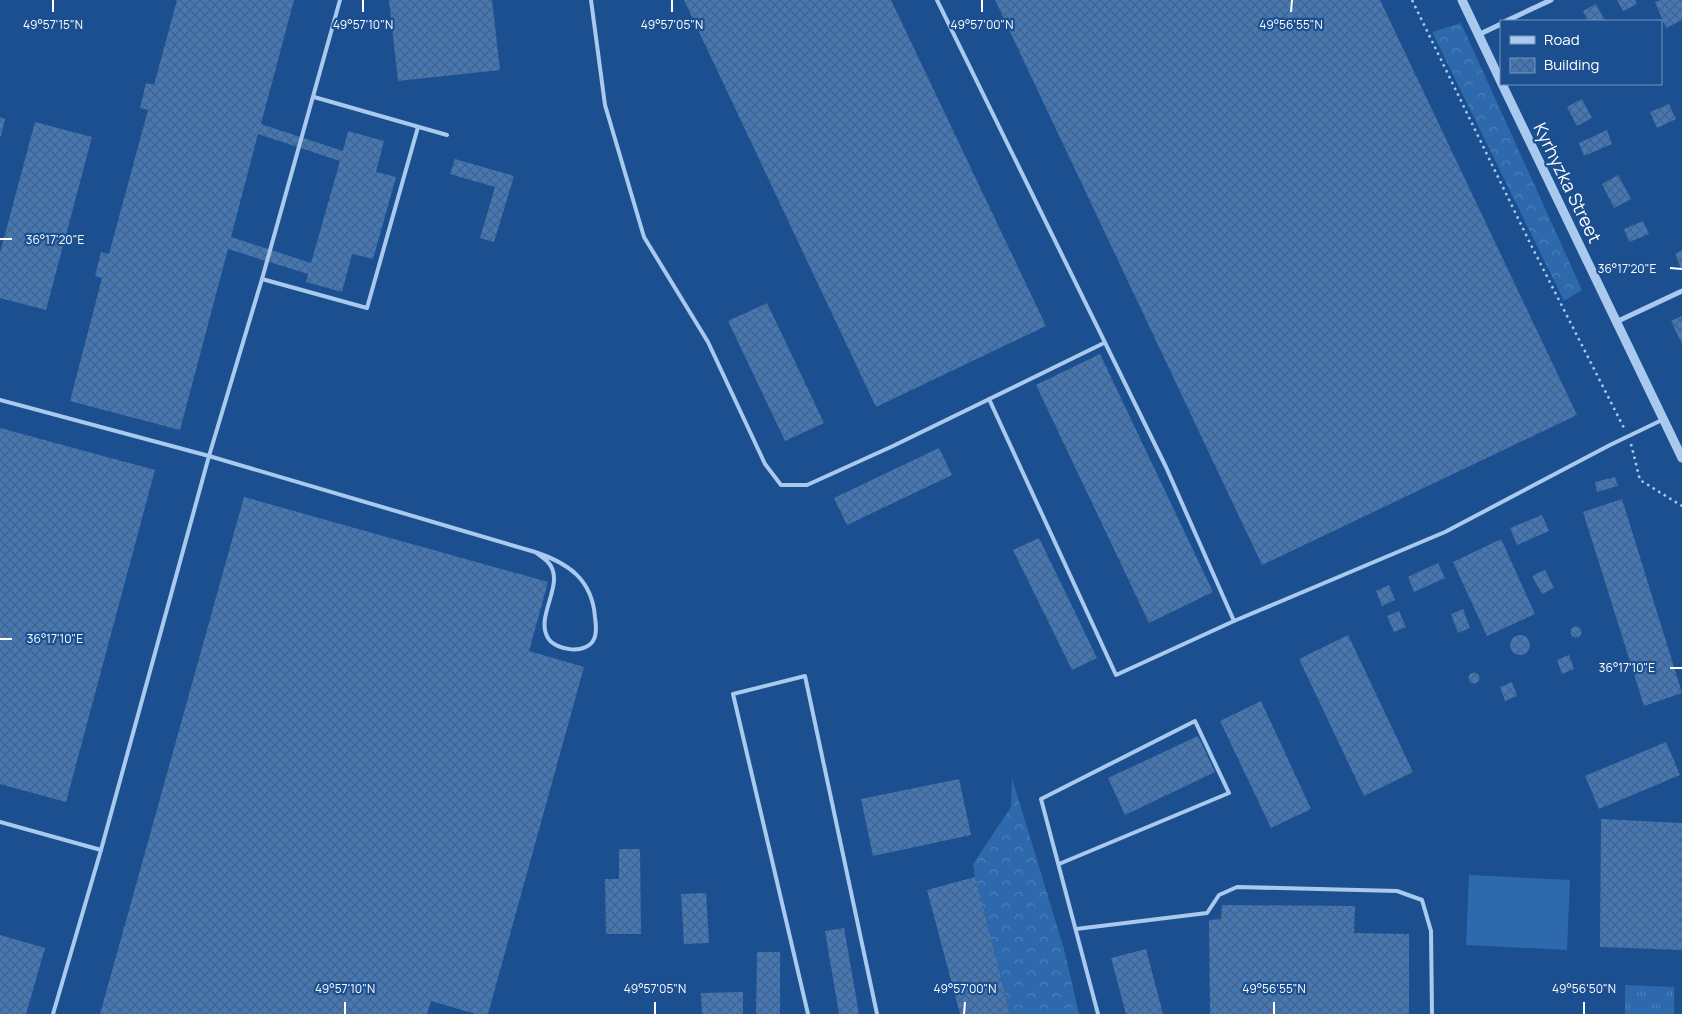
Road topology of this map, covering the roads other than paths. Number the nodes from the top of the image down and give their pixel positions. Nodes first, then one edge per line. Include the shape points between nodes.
1 (340, 0) edge
2 (591, 0) edge
3 (937, 0) edge
4 (1462, 0) edge
5 (1551, 0) edge
6 (1508, 20) edge
7 (1500, 24) edge
8 (1478, 35) junction
9 (1500, 81) edge
10 (1502, 85) edge
11 (314, 97) junction
12 (418, 127) junction
13 (447, 135) dead end
14 (262, 279) junction
15 (1682, 291) edge
16 (1616, 322) junction
17 (1104, 343) junction
18 (989, 399) junction
19 (0, 400) edge
20 (1662, 420) junction
21 (209, 456) junction
22 (1682, 458) edge
23 (535, 552) junction
24 (1234, 621) junction
25 (0, 822) edge
26 (101, 850) junction
27 (1059, 864) junction
28 (1076, 928) junction
29 (53, 1014) edge
30 (808, 1014) edge
31 (877, 1014) edge
32 (1098, 1014) edge
33 (1432, 1014) edge

1 - 11 lane
2 - 18 lane via 605,105 644,237 708,342 765,464 781,485 807,485
3 - 17 lane
4 - 8 street, Kyrhyzka Street
5 - 6 street
7 - 8 street
8 - 9 street, Kyrhyzka Street
10 - 16 street, Kyrhyzka Street
11 - 12 lane
11 - 14 lane
12 - 13 lane
12 - 14 lane via 367,308
14 - 21 lane
15 - 16 street
16 - 20 street, Kyrhyzka Street
17 - 18 lane
17 - 24 lane via 1166,467
18 - 24 lane via 1116,675
19 - 21 lane
20 - 22 street, Kyrhyzka Street
20 - 24 lane via 1445,532
21 - 23 lane
21 - 26 lane
23 - 23 lane via 575,572 590,594 596,627 594,639 585,648 564,648 548,639 545,621 554,575 548,561
25 - 26 lane
26 - 29 lane
27 - 27 lane via 1041,799 1195,721 1229,793
27 - 28 lane
28 - 32 lane
28 - 33 lane via 1207,913 1218,895 1236,887 1396,891 1422,900 1431,931
30 - 31 lane via 733,694 805,676

